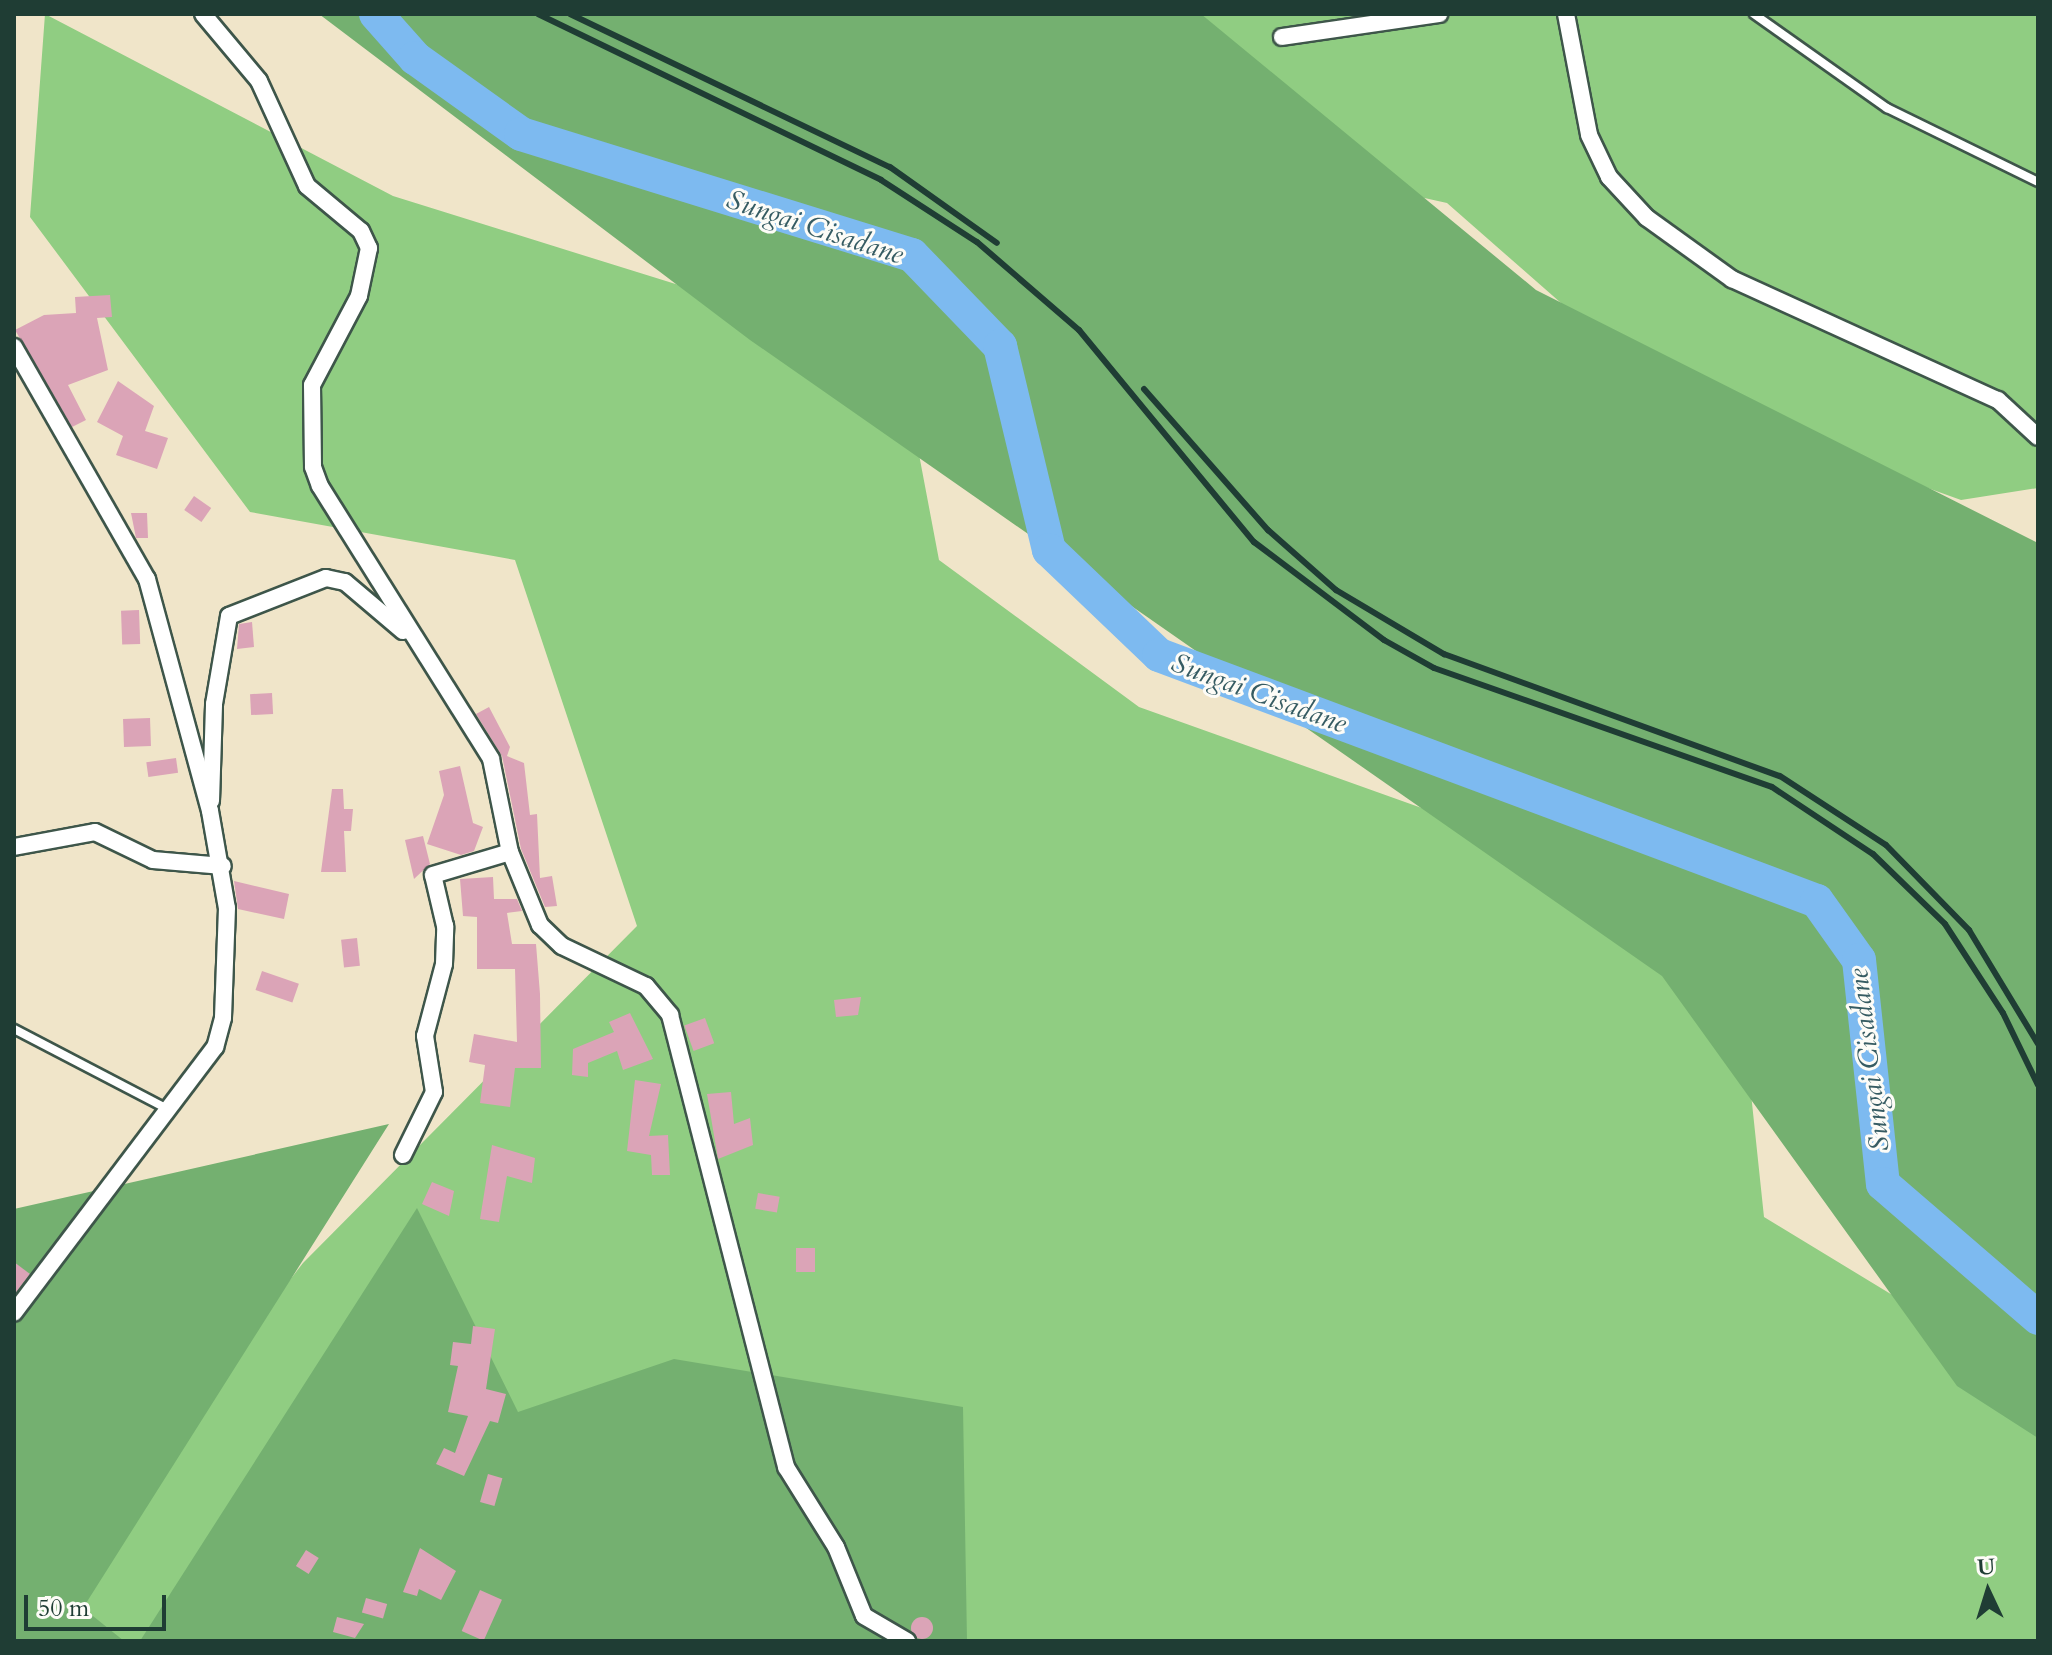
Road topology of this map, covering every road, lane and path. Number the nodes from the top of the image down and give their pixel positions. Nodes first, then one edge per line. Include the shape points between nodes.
1 (203, 14) edge
2 (1439, 14) edge
3 (1566, 14) edge
4 (1754, 14) edge
5 (1282, 37) dead end
6 (2038, 182) edge
7 (14, 347) edge
8 (2038, 437) edge
9 (411, 636) junction
10 (210, 811) junction
11 (14, 847) edge
12 (510, 852) junction
13 (223, 866) junction
14 (14, 1029) edge
15 (169, 1109) junction
16 (403, 1155) dead end
17 (14, 1313) edge
18 (876, 1625) junction
19 (869, 1641) edge
20 (907, 1641) edge

1 - 9 street via 259,81 307,186 367,241 359,296 312,385 313,467
2 - 5 street
3 - 8 street via 1589,135 1609,177 1647,218 1732,279 1998,400
4 - 6 lane via 1887,108
7 - 10 street via 147,579
9 - 10 street via 345,582 326,578 229,616 214,704
9 - 12 street via 491,759
10 - 13 street
11 - 13 street via 95,832 153,860
12 - 16 street via 433,875 445,926 444,964 425,1036 434,1092
12 - 18 street via 530,909 551,935 646,986 670,1015 786,1467 836,1547 864,1616
13 - 15 street via 223,1018 215,1047
14 - 15 lane
15 - 17 street
18 - 19 street
18 - 20 street

